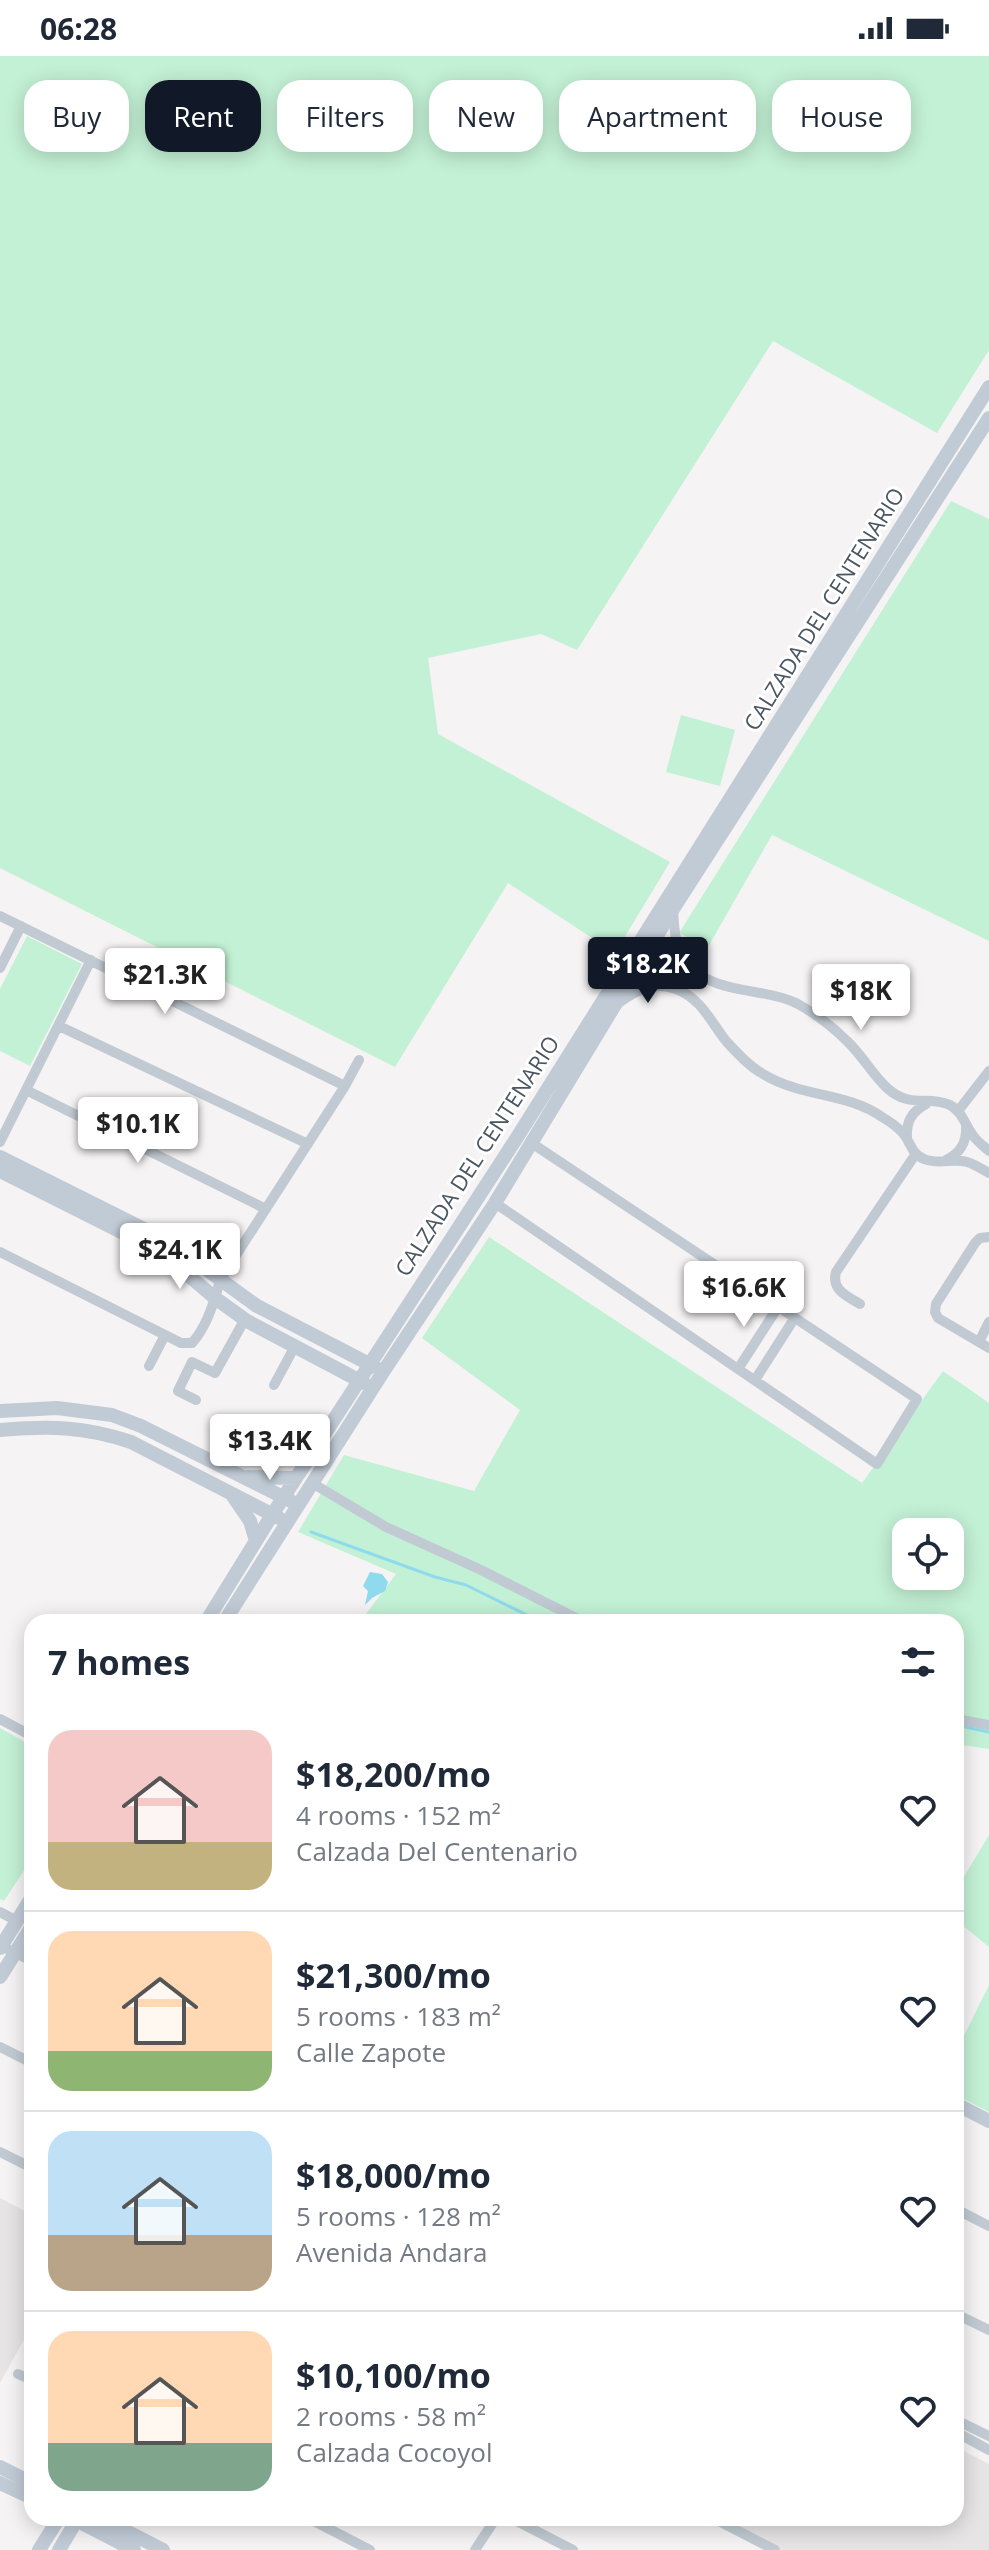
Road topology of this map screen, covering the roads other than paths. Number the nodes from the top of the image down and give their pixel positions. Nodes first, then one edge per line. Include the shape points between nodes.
1 (989, 387) edge
2 (989, 418) edge
3 (686, 879) junction
4 (673, 909) junction
5 (0, 916) edge
6 (21, 926) junction
7 (91, 960) junction
8 (0, 968) edge
9 (616, 1005) junction
10 (59, 1026) junction
11 (359, 1060) dead end
12 (989, 1071) edge
13 (345, 1086) junction
14 (26, 1090) junction
15 (928, 1103) junction
16 (958, 1111) junction
17 (966, 1124) junction
18 (907, 1140) junction
19 (0, 1142) edge
20 (308, 1144) junction
21 (533, 1144) junction
22 (989, 1151) edge
23 (915, 1155) junction
24 (0, 1157) edge
25 (945, 1161) junction
26 (0, 1171) edge
27 (989, 1173) edge
28 (495, 1203) junction
29 (266, 1209) junction
30 (984, 1237) edge
31 (0, 1252) edge
32 (220, 1280) junction
33 (215, 1298) junction
34 (860, 1304) dead end
35 (778, 1307) junction
36 (245, 1319) junction
37 (794, 1319) junction
38 (989, 1322) edge
39 (165, 1335) junction
40 (984, 1345) edge
41 (295, 1346) junction
42 (149, 1366) dead end
43 (376, 1368) junction
44 (738, 1369) junction
45 (755, 1380) junction
46 (366, 1384) junction
47 (274, 1385) dead end
48 (196, 1400) dead end
49 (0, 1411) edge
50 (0, 1430) edge
51 (171, 1441) junction
52 (162, 1458) junction
53 (240, 1477) junction
54 (296, 1478) junction
55 (312, 1483) junction
56 (230, 1492) junction
57 (283, 1497) junction
58 (299, 1504) junction
59 (272, 1515) junction
60 (287, 1523) junction
61 (256, 1541) junction
62 (211, 1614) edge
63 (229, 1614) edge
64 (568, 1614) edge
65 (0, 1719) edge
66 (964, 1720) edge
67 (989, 1725) edge
68 (24, 1732) edge
69 (0, 1912) edge
70 (24, 1917) edge
71 (14, 1941) edge
72 (0, 1977) edge
73 (0, 2047) edge
74 (24, 2059) edge
75 (964, 2108) edge
76 (989, 2121) edge
77 (0, 2152) edge
78 (24, 2164) edge
79 (964, 2213) edge
80 (989, 2226) edge
81 (964, 2318) edge
82 (989, 2330) edge
83 (18, 2374) dead end
84 (24, 2377) edge
85 (964, 2424) edge
86 (964, 2436) edge
87 (989, 2436) edge
88 (989, 2450) edge
89 (0, 2467) edge
90 (24, 2479) edge
91 (0, 2483) edge
92 (24, 2494) edge
93 (54, 2526) edge
94 (72, 2526) edge
95 (89, 2526) edge
96 (116, 2526) edge
97 (324, 2526) edge
98 (491, 2526) edge
99 (526, 2526) edge
100 (728, 2526) edge
101 (39, 2550) edge
102 (59, 2550) edge
103 (134, 2550) edge
104 (163, 2550) edge
105 (370, 2550) edge
106 (475, 2550) edge
107 (573, 2550) edge
108 (775, 2550) edge

1 - 3 main road, CALZADA DEL CENTENARIO
2 - 3 main road, CALZADA DEL CENTENARIO
3 - 4 main road, CALZADA DEL CENTENARIO
3 - 43 main road, CALZADA DEL CENTENARIO via 516,1139
4 - 9 main road, CALZADA DEL CENTENARIO
4 - 15 street via 674,932 687,964 709,980 799,1005 847,1041 887,1088 904,1099
5 - 6 street
6 - 7 street
6 - 8 street
7 - 10 street
7 - 13 street
9 - 18 street via 646,987 678,990 695,999 760,1073 788,1088 855,1102 882,1116
9 - 21 main road, CALZADA DEL CENTENARIO
10 - 14 street
10 - 20 street
11 - 13 street
12 - 16 street
13 - 20 street
14 - 19 street
14 - 29 street
15 - 16 street via 940,1102
15 - 18 street via 910,1117
16 - 17 street
17 - 22 street
17 - 25 street via 963,1147
18 - 23 street
20 - 29 street
21 - 28 main road, CALZADA DEL CENTENARIO
21 - 35 street
23 - 25 street
23 - 34 street via 836,1272 836,1288
24 - 32 main road via 166,1240
25 - 27 street via 965,1162
26 - 33 main road via 161,1252
28 - 43 main road, CALZADA DEL CENTENARIO
28 - 44 street
29 - 32 street
30 - 40 street via 935,1312
31 - 39 street
32 - 33 street
32 - 43 main road via 257,1306
33 - 36 main road
33 - 39 street via 192,1343
35 - 37 street
35 - 44 street
36 - 41 main road
36 - 48 street via 215,1373 192,1362 178,1391
37 - 45 street
37 - 45 street via 917,1399 877,1464
38 - 40 street
39 - 42 street
41 - 46 main road
41 - 47 street
43 - 46 main road, CALZADA DEL CENTENARIO
44 - 45 street
46 - 54 main road, CALZADA DEL CENTENARIO
46 - 55 main road, CALZADA DEL CENTENARIO
49 - 51 main road via 85,1410 112,1415
50 - 52 main road via 83,1429 131,1442
51 - 52 main road
51 - 53 main road
52 - 56 main road
53 - 54 main road
53 - 57 main road
54 - 57 main road, CALZADA DEL CENTENARIO
55 - 58 main road, CALZADA DEL CENTENARIO
55 - 64 street via 386,1527
56 - 59 main road
56 - 61 main road via 250,1521
57 - 58 main road
57 - 59 main road, CALZADA DEL CENTENARIO
58 - 60 main road, CALZADA DEL CENTENARIO
59 - 60 main road
59 - 61 main road, CALZADA DEL CENTENARIO
60 - 63 main road, CALZADA DEL CENTENARIO
61 - 62 main road, CALZADA DEL CENTENARIO
65 - 68 street
66 - 67 street
69 - 71 street
70 - 71 main road
71 - 72 main road
73 - 74 street
75 - 76 main road
77 - 78 street
79 - 80 street
81 - 82 street
83 - 84 street
85 - 87 street
86 - 88 street
89 - 90 main road
91 - 92 main road
93 - 101 main road
94 - 102 main road
95 - 103 main road
96 - 104 main road
97 - 105 street
98 - 106 street
99 - 107 street
100 - 108 street

